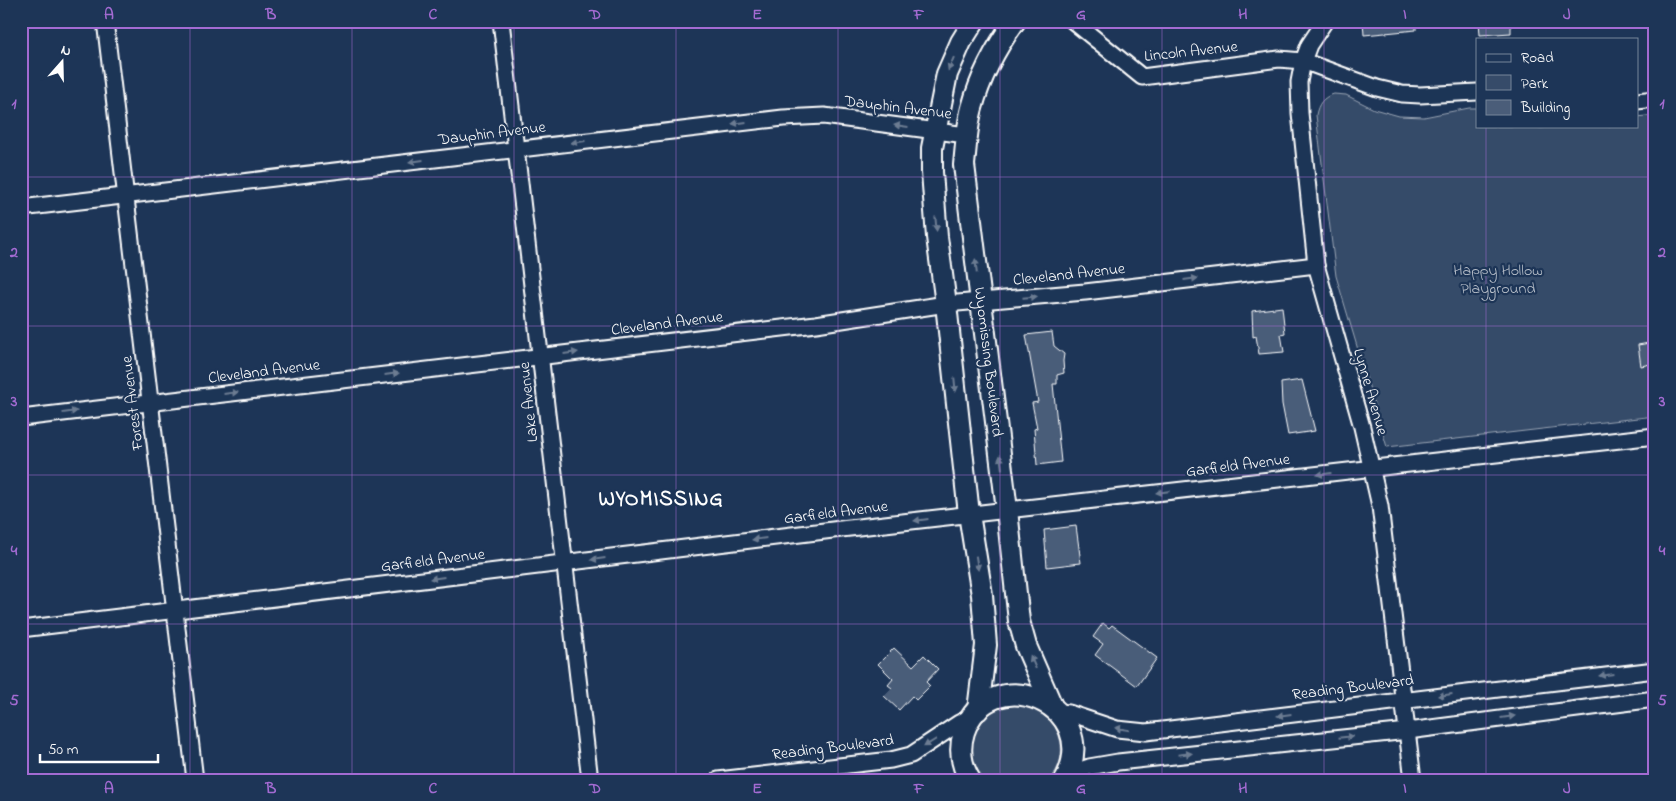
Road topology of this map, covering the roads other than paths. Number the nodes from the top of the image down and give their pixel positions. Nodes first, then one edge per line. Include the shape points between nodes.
1 (105, 21) edge
2 (501, 21) edge
3 (974, 21) edge
4 (1015, 21) edge
5 (1073, 21) edge
6 (1325, 21) edge
7 (1302, 61) junction
8 (1476, 92) edge
9 (1655, 99) edge
10 (1638, 101) edge
11 (936, 130) junction
12 (966, 135) junction
13 (516, 149) junction
14 (126, 195) junction
15 (21, 208) edge
16 (1316, 265) junction
17 (980, 301) junction
18 (946, 304) junction
19 (541, 356) junction
20 (150, 403) junction
21 (21, 418) edge
22 (1655, 436) edge
23 (1373, 468) junction
24 (1008, 510) junction
25 (969, 514) junction
26 (566, 562) junction
27 (175, 611) junction
28 (21, 628) edge
29 (1655, 670) edge
30 (1655, 699) edge
31 (1404, 700) junction
32 (1055, 709) junction
33 (975, 714) junction
34 (1408, 730) junction
35 (1066, 778) edge
36 (195, 780) edge
37 (590, 780) edge
38 (718, 780) edge
39 (970, 780) edge
40 (1413, 780) edge

1 - 14 street, Forest Avenue
2 - 13 street, Lake Avenue
3 -> 11 main road via 947,74
4 - 12 main road, Wyomissing Boulevard via 980,84
5 - 7 street, Lincoln Avenue via 1142,77 1279,59
6 - 7 street, Lynne Avenue
7 - 8 street, Lincoln Avenue via 1402,94
7 - 16 street, Lynne Avenue via 1300,113
9 - 10 street
11 - 12 street, Dauphin Avenue
11 -> 13 street, Dauphin Avenue via 824,116
11 -> 18 main road via 932,172
17 -> 12 main road, Wyomissing Boulevard via 964,165
13 -> 14 street, Dauphin Avenue
13 - 19 street, Lake Avenue
14 - 15 street, Dauphin Avenue
14 - 20 street, Forest Avenue
17 -> 16 street, Cleveland Avenue
16 - 23 street, Lynne Avenue
17 - 18 street, Cleveland Avenue
24 -> 17 main road, Wyomissing Boulevard
19 -> 18 street, Cleveland Avenue via 806,325
18 -> 25 main road
20 -> 19 street, Cleveland Avenue
19 - 26 street, Lake Avenue
21 -> 20 street, Cleveland Avenue
20 - 27 street, Forest Avenue
22 - 23 street, Garfield Avenue
23 -> 24 street, Garfield Avenue
23 - 31 street, Lynne Avenue
24 - 25 street, Garfield Avenue
32 -> 24 main road, Wyomissing Boulevard via 1026,646 1019,621
25 -> 26 street, Garfield Avenue
25 -> 33 main road via 986,645
26 -> 27 street, Garfield Avenue
26 - 37 street, Lake Avenue
27 - 28 street, Garfield Avenue
27 - 36 street, Forest Avenue
29 -> 31 street, Reading Boulevard
34 -> 30 street
31 -> 32 street, Reading Boulevard via 1146,732 1117,729
31 - 34 street, Lynne Avenue
32 - 33 main road via 1038,698 1014,694 998,697
32 - 35 main road, Wyomissing Boulevard via 1067,724 1072,738 1074,753
33 -> 38 street, Reading Boulevard via 911,755
33 - 39 main road via 965,730 961,750
35 -> 34 street via 1089,767 1118,762
34 - 40 street, Lynne Avenue

